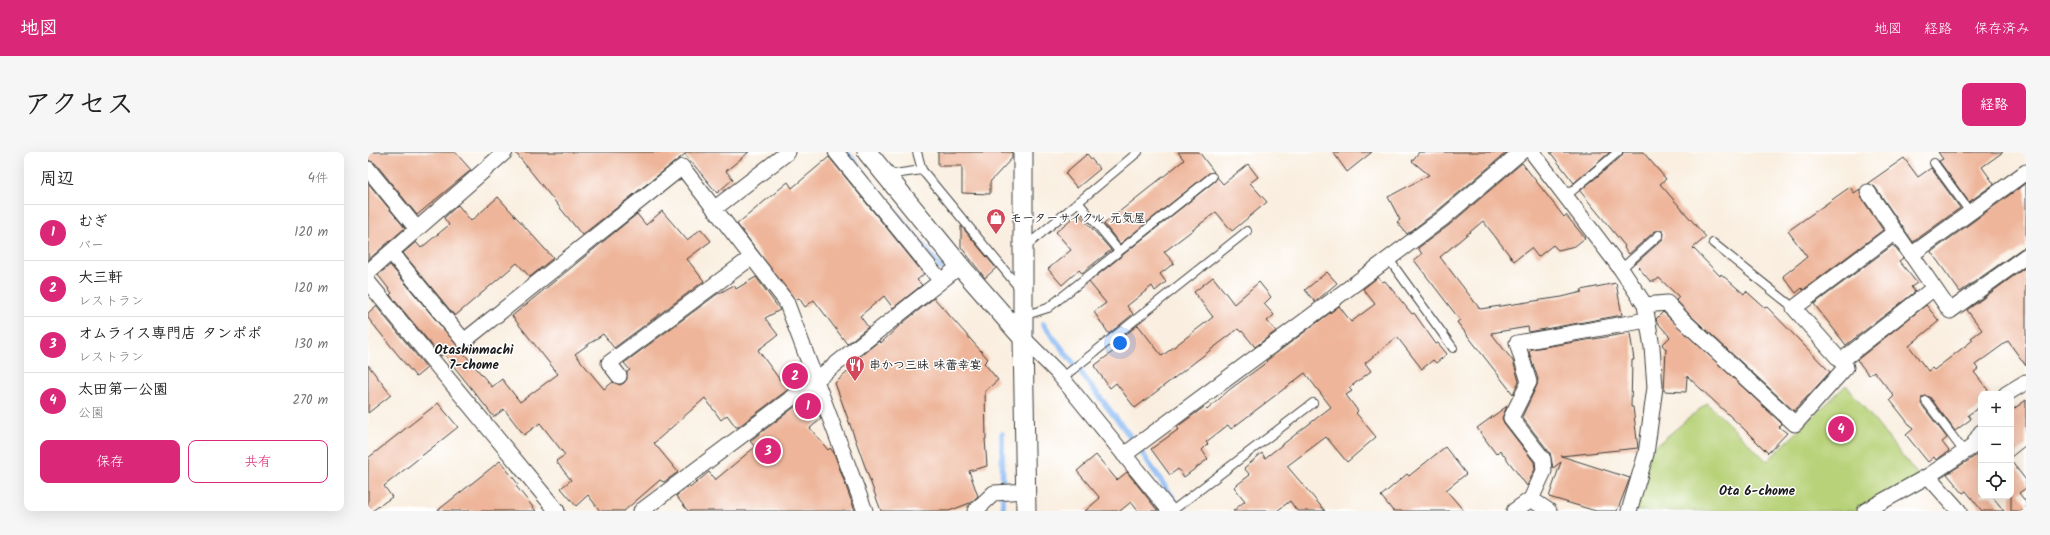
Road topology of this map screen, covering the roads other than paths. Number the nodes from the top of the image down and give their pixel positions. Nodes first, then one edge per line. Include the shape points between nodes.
1 (504, 152) edge
2 (788, 152) edge
3 (836, 152) edge
4 (867, 152) edge
5 (917, 152) edge
6 (1023, 152) edge
7 (1138, 152) edge
8 (1521, 152) edge
9 (1532, 152) edge
10 (1618, 152) edge
11 (1934, 164) dead end
12 (368, 169) edge
13 (922, 170) junction
14 (2026, 172) edge
15 (886, 176) junction
16 (1212, 177) dead end
17 (1868, 192) dead end
18 (1565, 197) junction
19 (1078, 202) junction
20 (714, 209) junction
21 (1970, 212) junction
22 (417, 229) junction
23 (1247, 231) dead end
24 (1895, 232) junction
25 (1659, 235) dead end
26 (1713, 243) dead end
27 (1023, 248) junction
28 (1119, 251) junction
29 (391, 252) junction
30 (1911, 255) junction
31 (2026, 256) edge
32 (752, 257) junction
33 (1388, 258) junction
34 (960, 266) junction
35 (1621, 269) junction
36 (368, 272) edge
37 (941, 281) junction
38 (368, 282) edge
39 (1934, 288) junction
40 (1023, 292) junction
41 (1645, 305) junction
42 (1794, 308) junction
43 (1023, 316) junction
44 (1647, 320) junction
45 (1023, 338) junction
46 (1453, 348) dead end
47 (1841, 361) junction
48 (1066, 375) junction
49 (619, 376) dead end
50 (817, 379) junction
51 (2026, 382) edge
52 (2011, 391) edge
53 (1926, 401) dead end
54 (1313, 403) dead end
55 (1978, 437) edge
56 (1127, 452) junction
57 (1964, 452) junction
58 (1928, 476) junction
59 (1019, 492) junction
60 (1531, 499) junction
61 (991, 500) edge
62 (1175, 508) edge
63 (557, 511) edge
64 (642, 511) edge
65 (865, 511) edge
66 (975, 511) edge
67 (1026, 511) edge
68 (1514, 511) edge
69 (1549, 511) edge
70 (1629, 511) edge
71 (1865, 511) edge
72 (1959, 511) edge

1 - 22 street
2 - 20 street
3 - 37 street
4 - 15 street
5 - 13 lane
6 - 27 street
7 - 19 lane
8 - 33 street via 1442,219
9 - 18 street
10 - 18 lane
11 - 21 lane
12 - 22 street
13 - 15 lane
13 - 40 lane
14 - 21 street
15 - 34 street
16 - 28 lane
17 - 24 street
18 - 35 street
19 - 27 lane
19 - 28 lane
20 - 29 street via 682,167 464,341
20 - 32 street
21 - 30 street
22 - 29 street
23 - 48 lane
24 - 30 street
24 - 42 street
25 - 35 lane
26 - 42 lane
27 - 40 street
28 - 43 lane via 1048,308
29 - 36 street
30 - 39 street
31 - 39 street via 1950,311
32 - 49 street via 609,363
32 - 50 street via 786,301
33 - 46 lane
33 - 56 street
34 - 37 street
34 - 45 street
35 - 41 street
37 - 50 street
38 - 63 street
39 - 47 street
40 - 43 street
41 - 44 street
41 - 47 street via 1667,303 1796,424 1846,367
42 - 47 street
43 - 45 street
44 - 60 street via 1517,343 1529,382 1512,418 1544,459 1544,471
44 - 70 street via 1655,387 1646,454
45 - 48 street
45 - 59 street
48 - 56 street
50 - 64 street
50 - 65 street
51 - 52 street
53 - 57 lane
54 - 62 lane
55 - 57 street via 1972,447
56 - 62 street
57 - 58 street
58 - 71 street
58 - 72 street
59 - 61 street
59 - 67 street
60 - 68 street
60 - 69 street
61 - 66 street

